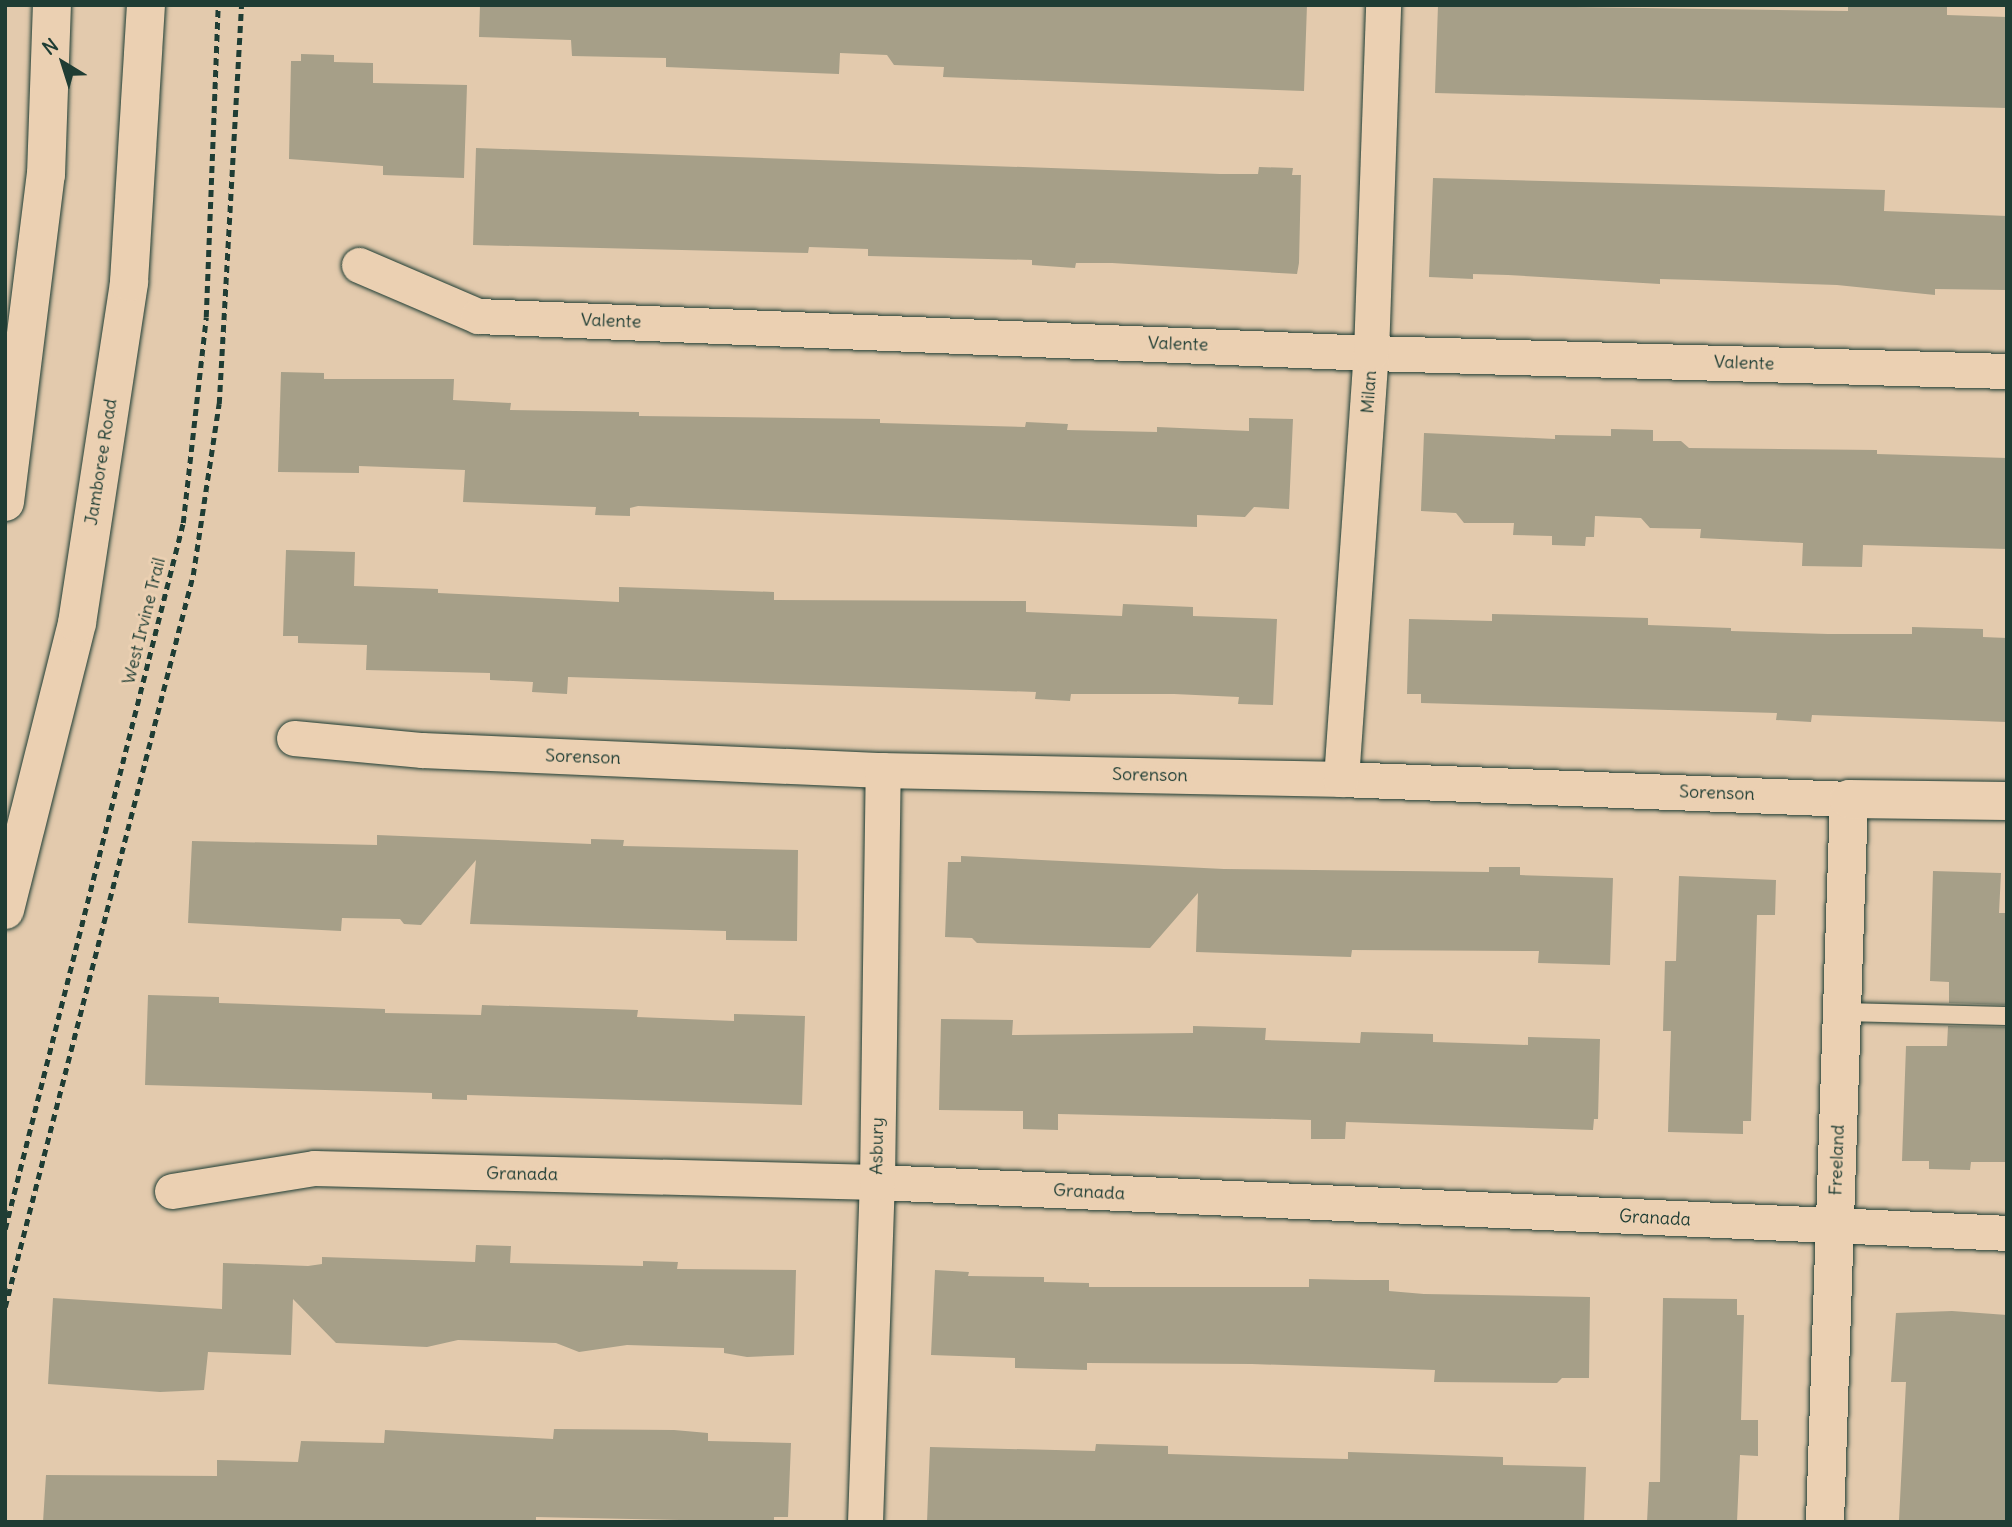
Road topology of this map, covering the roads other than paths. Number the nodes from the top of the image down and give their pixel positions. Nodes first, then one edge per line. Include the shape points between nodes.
1 (52, 5) edge
2 (146, 5) edge
3 (1383, 5) edge
4 (359, 265) dead end
5 (1371, 353) junction
6 (2007, 371) edge
7 (5, 502) edge
8 (294, 738) dead end
9 (883, 770) junction
10 (1341, 779) junction
11 (1849, 799) junction
12 (2007, 801) edge
13 (5, 910) edge
14 (1842, 1012) junction
15 (2007, 1016) edge
16 (877, 1182) junction
17 (172, 1191) dead end
18 (1834, 1227) junction
19 (2007, 1233) edge
20 (864, 1522) edge
21 (1825, 1522) edge

1 - 7 main road via 46,176
2 - 13 main road, Jamboree Road via 129,282 77,622
3 - 5 street, Milan
4 - 5 street, Valente via 478,316
5 - 6 street, Valente
5 - 10 street, Milan
8 - 9 street, Sorenson via 422,750
9 - 10 street, Sorenson
9 - 16 street, Asbury
10 - 11 street, Sorenson
11 - 12 main road, Sorenson
11 - 14 main road, Freeland
14 - 15 lane
14 - 18 main road, Freeland
16 - 17 street, Granada via 314,1168
16 - 18 street, Granada
16 - 20 street, Asbury
18 - 19 street, Granada
18 - 21 main road, Freeland

